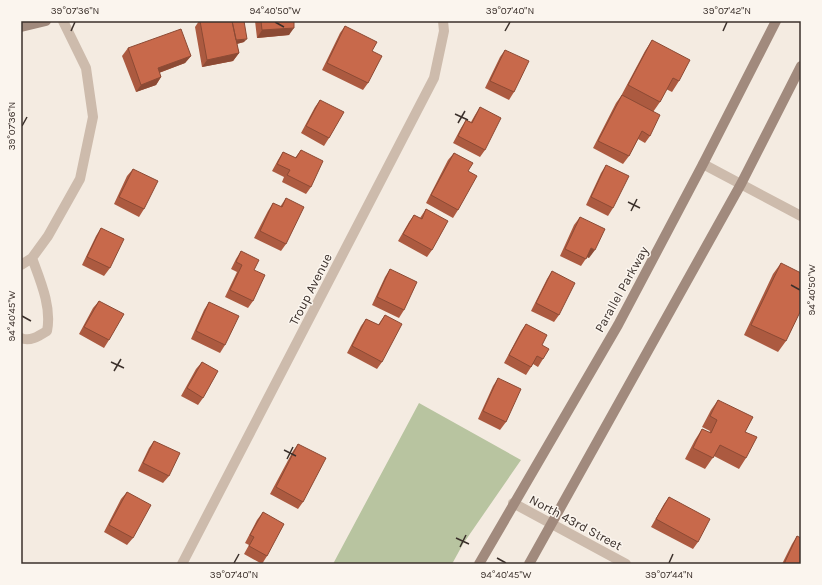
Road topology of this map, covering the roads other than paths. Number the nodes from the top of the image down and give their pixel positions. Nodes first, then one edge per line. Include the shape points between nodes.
1 (46, 21) edge
2 (63, 21) edge
3 (443, 21) edge
4 (776, 21) edge
5 (21, 28) edge
6 (801, 66) edge
7 (703, 164) junction
8 (741, 184) junction
9 (801, 216) edge
10 (32, 258) junction
11 (21, 265) edge
12 (21, 338) edge
13 (513, 503) junction
14 (550, 523) junction
15 (182, 564) edge
16 (479, 564) edge
17 (528, 564) edge
18 (626, 564) edge

1 - 5 main road
2 - 10 street via 86,68 93,117 80,178 48,236
3 - 15 street, Troup Avenue via 444,31 434,78
4 - 7 main road, Parallel Parkway
6 - 8 main road
7 - 8 street
7 - 13 main road, Parallel Parkway via 618,324
8 - 9 street
8 - 14 main road
10 - 11 street
10 - 12 street via 49,320 47,331 38,337
13 - 14 street, North 43rd Street
13 - 16 main road, Parallel Parkway
14 - 17 main road
14 - 18 street, North 43rd Street

